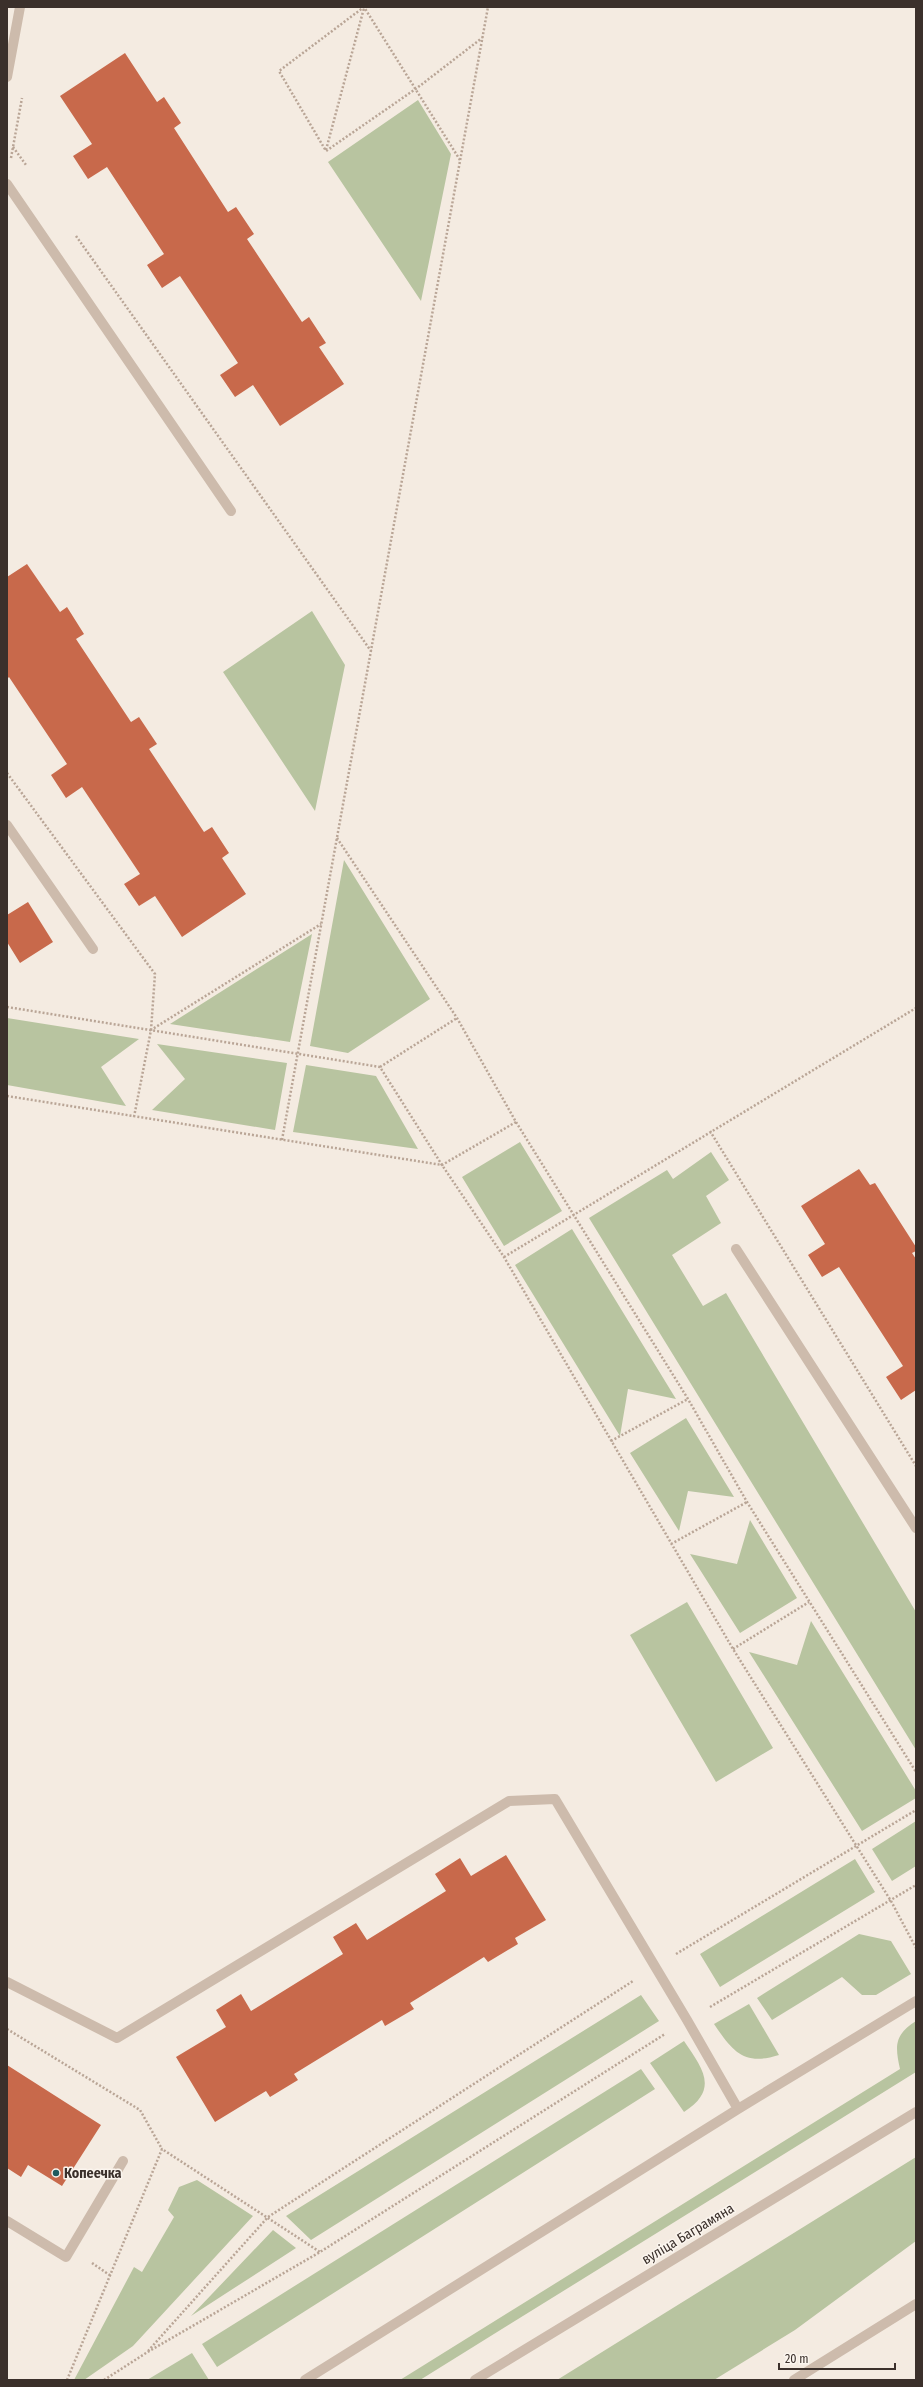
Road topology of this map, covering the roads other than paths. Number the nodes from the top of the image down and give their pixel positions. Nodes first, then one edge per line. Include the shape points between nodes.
1 (20, 7) edge
2 (7, 77) edge
3 (7, 184) edge
4 (231, 512) dead end
5 (7, 825) edge
6 (93, 949) dead end
7 (736, 1248) dead end
8 (916, 1528) edge
9 (7, 1982) edge
10 (916, 2001) edge
11 (738, 2109) junction
12 (916, 2112) edge
13 (123, 2161) dead end
14 (7, 2221) edge
15 (916, 2304) edge
16 (305, 2380) edge
17 (476, 2380) edge
18 (794, 2380) edge

1 - 2 street
3 - 4 street
5 - 6 street
7 - 8 street
9 - 11 street via 116,2038 509,1801 555,1800 688,2020
10 - 11 street
11 - 16 street
12 - 17 street, вуліца Баграмяна
13 - 14 street via 66,2257
15 - 18 street

